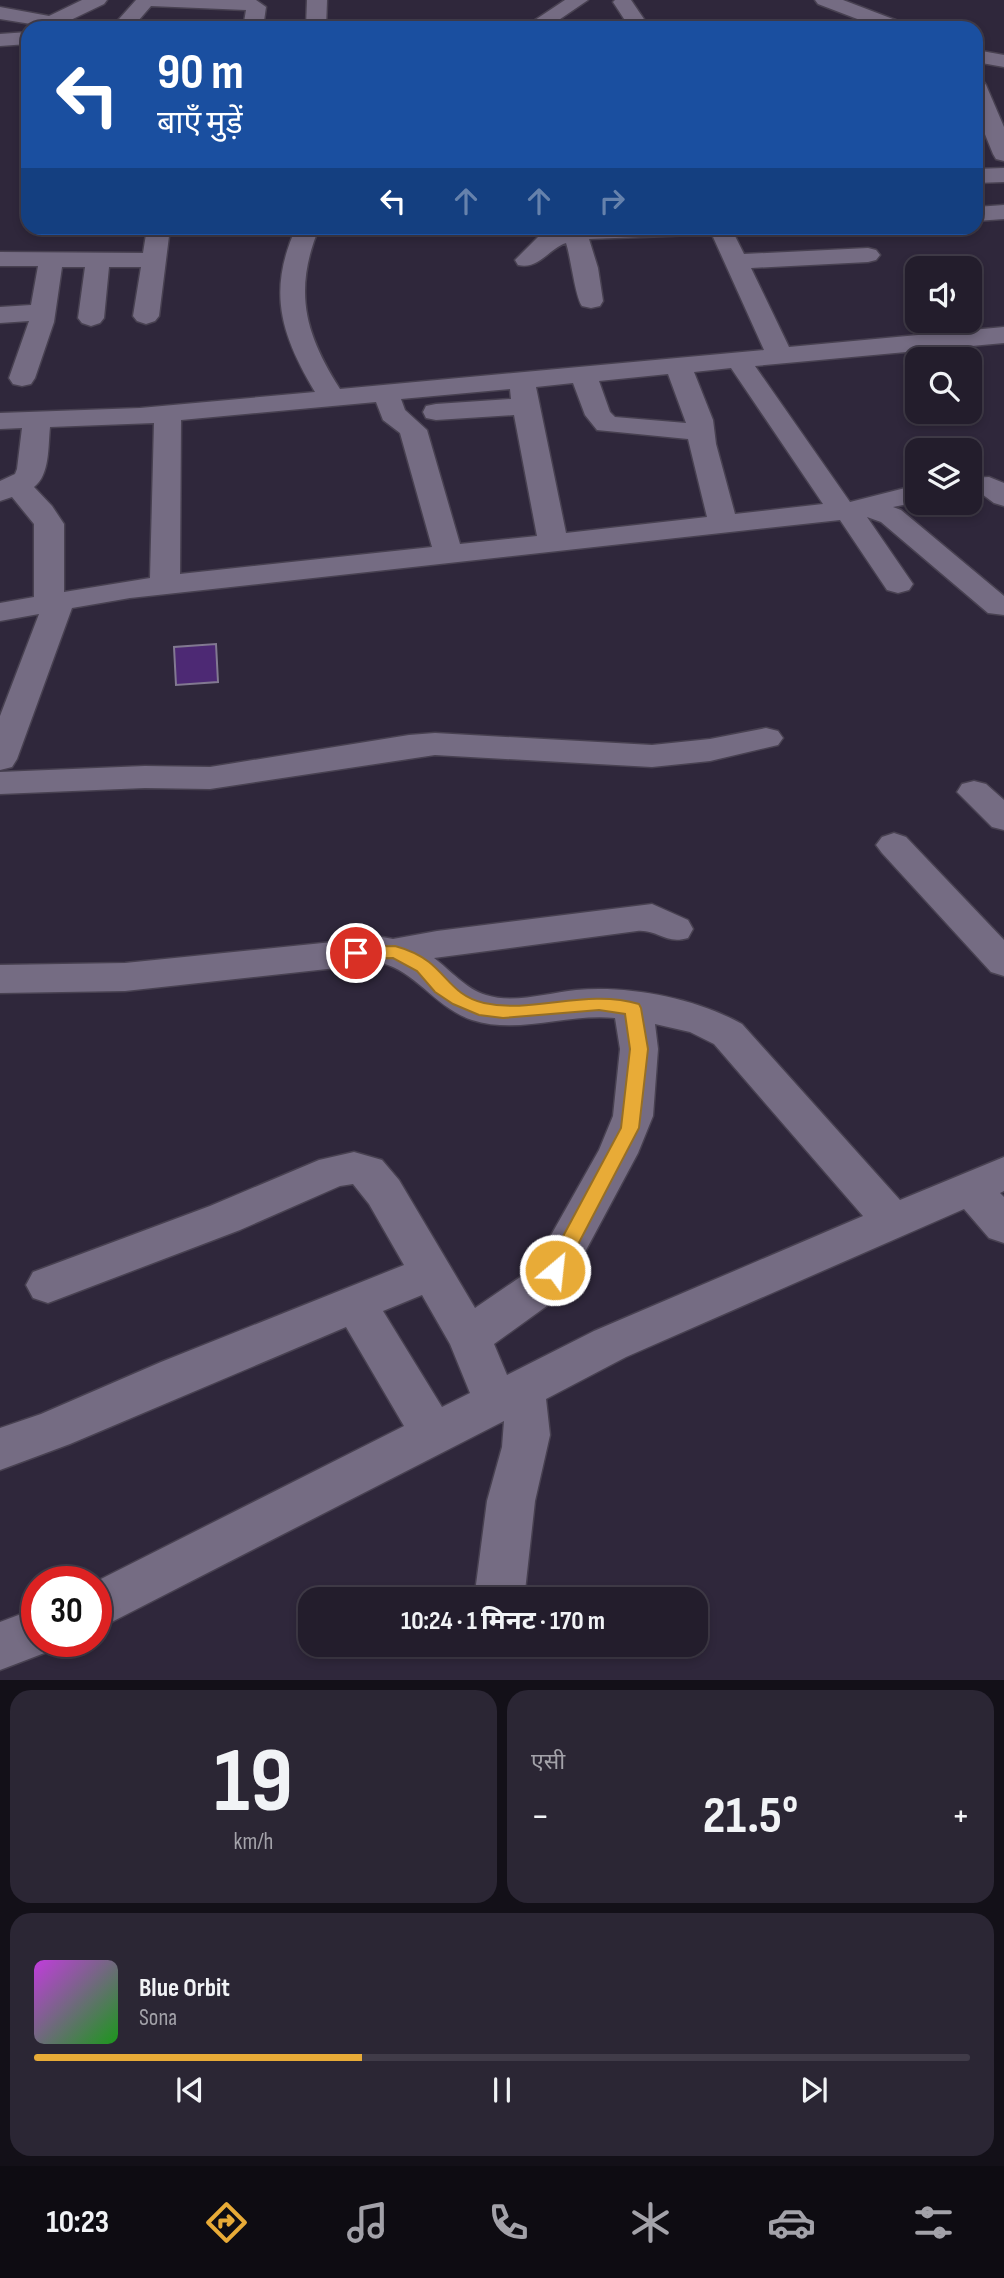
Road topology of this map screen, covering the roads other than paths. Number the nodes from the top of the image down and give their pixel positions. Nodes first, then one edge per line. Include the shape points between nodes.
1 (97, 0) edge
2 (146, 0) edge
3 (152, 0) edge
4 (317, 0) edge
5 (578, 0) edge
6 (825, 0) edge
7 (623, 2) dead end
8 (0, 13) edge
9 (30, 21) edge
10 (53, 21) edge
11 (127, 21) edge
12 (254, 21) edge
13 (316, 21) edge
14 (544, 21) edge
15 (635, 21) edge
16 (880, 21) edge
17 (986, 132) edge
18 (1004, 154) edge
19 (1004, 175) edge
20 (983, 176) edge
21 (1004, 212) edge
22 (983, 214) edge
23 (157, 235) edge
24 (304, 235) edge
25 (566, 235) edge
26 (576, 235) edge
27 (723, 235) edge
28 (868, 255) dead end
29 (0, 259) edge
30 (51, 259) junction
31 (98, 260) junction
32 (153, 260) junction
33 (527, 260) dead end
34 (736, 262) junction
35 (591, 302) dead end
36 (43, 312) junction
37 (0, 316) edge
38 (146, 316) dead end
39 (90, 318) dead end
40 (1004, 335) edge
41 (780, 356) junction
42 (738, 360) junction
43 (678, 365) junction
44 (583, 374) junction
45 (22, 378) dead end
46 (386, 393) junction
47 (523, 393) junction
48 (332, 398) junction
49 (436, 412) dead end
50 (168, 414) junction
51 (37, 419) junction
52 (0, 421) edge
53 (699, 432) junction
54 (982, 485) edge
55 (14, 486) edge
56 (905, 496) edge
57 (1004, 497) edge
58 (60, 505) dead end
59 (854, 510) junction
60 (723, 524) junction
61 (553, 542) junction
62 (449, 556) junction
63 (898, 584) dead end
64 (165, 585) junction
65 (54, 604) junction
66 (999, 607) dead end
67 (0, 612) edge
68 (766, 738) dead end
69 (0, 760) edge
70 (0, 783) edge
71 (974, 792) dead end
72 (1004, 819) edge
73 (894, 845) dead end
74 (675, 929) dead end
75 (395, 952) junction
76 (1004, 963) edge
77 (0, 979) edge
78 (645, 1011) junction
79 (987, 1180) edge
80 (893, 1221) junction
81 (1004, 1226) edge
82 (430, 1273) junction
83 (48, 1285) dead end
84 (355, 1303) junction
85 (469, 1337) junction
86 (508, 1396) junction
87 (434, 1435) junction
88 (0, 1449) edge
89 (501, 1587) edge
90 (112, 1599) edge
91 (21, 1638) edge
92 (0, 1646) edge

1 - 10 street
2 - 11 street
3 - 12 street via 253,5
4 - 13 street
5 - 14 street
6 - 16 street
7 - 15 street
8 - 9 street
17 - 18 street
19 - 20 street
21 - 22 street
23 - 32 street
24 - 48 street via 296,252 295,320 301,345
25 - 33 street via 546,242
26 - 35 street
27 - 34 street
28 - 34 street
29 - 30 street
30 - 31 street
30 - 36 street
31 - 32 street
31 - 39 street
32 - 38 street
34 - 41 street
36 - 37 street
36 - 45 street
40 - 41 street
41 - 42 street
42 - 43 street
42 - 59 street
43 - 44 street
43 - 53 street
44 - 47 street
44 - 53 street via 604,422
46 - 47 street
46 - 48 street
46 - 62 street via 393,414 413,430
47 - 49 street
47 - 61 street
48 - 50 street
50 - 51 street
50 - 64 street
51 - 52 street
51 - 55 street via 31,469
53 - 60 street
54 - 57 street via 989,485
55 - 58 street via 47,489
55 - 65 street via 49,524
56 - 59 street
59 - 60 street
59 - 63 street
59 - 66 street via 891,516
60 - 61 street
61 - 62 street
62 - 64 street
64 - 65 street
65 - 67 street
65 - 69 street
68 - 70 street via 652,756 409,746 210,778
71 - 72 street
73 - 76 street
74 - 75 street via 652,917 637,918
75 - 77 street via 125,977
75 - 78 street via 479,1009 503,1012 599,1003
78 - 80 street via 706,1022 728,1034
78 - 85 street via 633,1116 618,1153 547,1282
79 - 80 street
79 - 81 street
80 - 86 street via 610,1344
82 - 83 street via 376,1181 354,1168 334,1171
82 - 84 street
82 - 85 street
84 - 87 street
84 - 88 street
85 - 86 street
86 - 87 street
86 - 89 street via 528,1411 529,1434 511,1504
87 - 90 street
91 - 92 street

